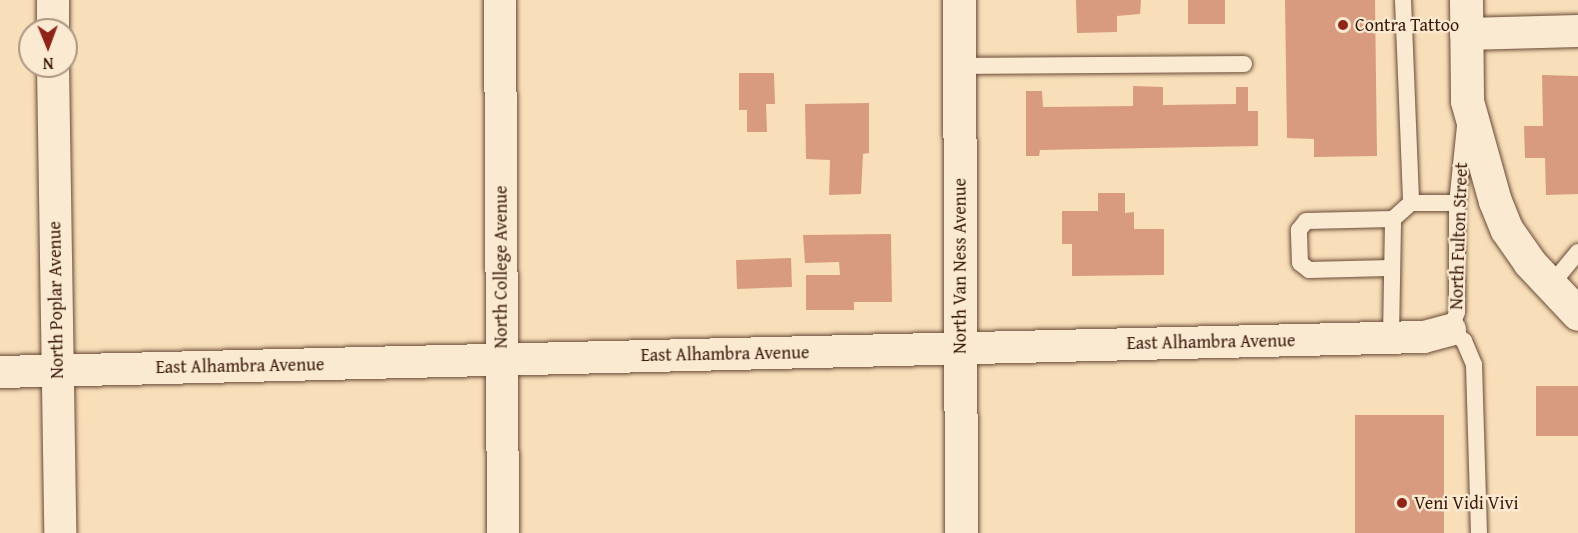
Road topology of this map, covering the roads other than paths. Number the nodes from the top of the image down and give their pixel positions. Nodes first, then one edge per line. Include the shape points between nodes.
1 (53, 0) edge
2 (500, 0) edge
3 (959, 0) edge
4 (1404, 0) edge
5 (1466, 0) edge
6 (53, 18) edge
7 (1578, 31) edge
8 (1466, 34) junction
9 (1244, 64) dead end
10 (959, 66) junction
11 (54, 78) edge
12 (1467, 101) junction
13 (1457, 202) junction
14 (1411, 203) junction
15 (1393, 219) junction
16 (1578, 252) edge
17 (1390, 268) junction
18 (1550, 286) junction
19 (1578, 314) edge
20 (1450, 330) junction
21 (1391, 337) junction
22 (960, 348) junction
23 (501, 359) junction
24 (57, 371) junction
25 (0, 372) edge
26 (60, 533) edge
27 (503, 533) edge
28 (961, 533) edge
29 (1479, 533) edge

1 - 6 street
2 - 23 street, North College Avenue
3 - 10 main road, North Van Ness Avenue
4 - 14 lane
5 - 8 main road, North Fulton Street
7 - 8 street
8 - 12 main road, North Fulton Street
9 - 10 lane
10 - 22 main road, North Van Ness Avenue
11 - 24 street, North Poplar Avenue
12 - 13 lane, North Fulton Street
12 - 18 main road via 1485,171 1507,230
13 - 14 lane
13 - 20 lane, North Fulton Street via 1457,312
14 - 15 lane
15 - 17 lane
15 - 17 lane via 1306,221 1299,230 1300,263 1309,270
16 - 18 lane
17 - 21 lane
18 - 19 main road
20 - 21 street, East Alhambra Avenue via 1424,337
20 - 29 lane, North Fulton Street via 1464,341 1474,365
21 - 22 street, East Alhambra Avenue
22 - 23 street, East Alhambra Avenue
22 - 28 main road, North Van Ness Avenue
23 - 24 street, East Alhambra Avenue
23 - 27 street, North College Avenue
24 - 25 street, East Alhambra Avenue
24 - 26 street, North Poplar Avenue

